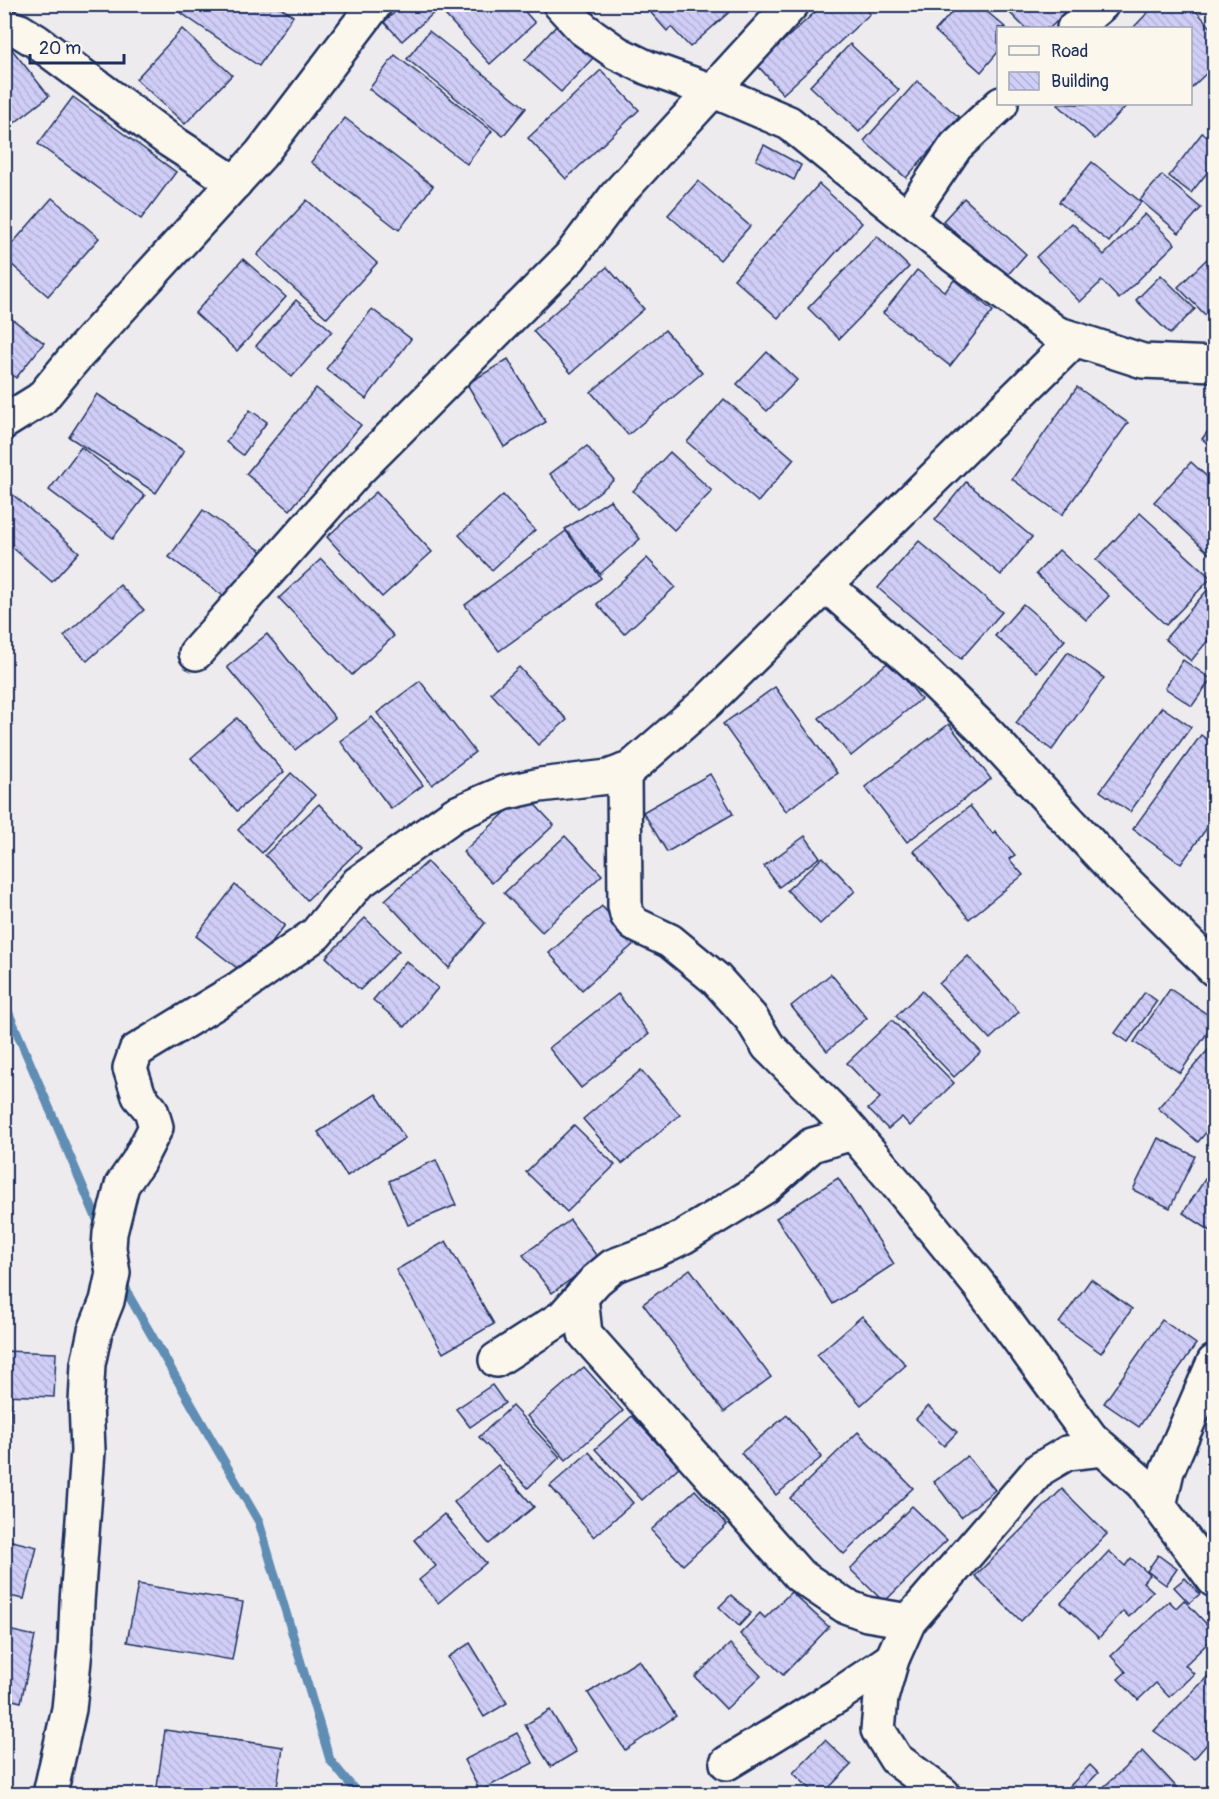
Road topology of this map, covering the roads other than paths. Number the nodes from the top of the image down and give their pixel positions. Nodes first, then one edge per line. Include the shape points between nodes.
1 (375, 4) edge
2 (560, 4) edge
3 (792, 4) edge
4 (1102, 4) edge
5 (4, 27) edge
6 (1075, 27) edge
7 (711, 90) junction
8 (1000, 105) edge
9 (235, 183) junction
10 (907, 218) junction
11 (1075, 339) junction
12 (1215, 364) edge
13 (4, 422) edge
14 (826, 585) junction
15 (196, 653) dead end
16 (624, 771) junction
17 (1215, 969) edge
18 (853, 1133) junction
19 (581, 1298) junction
20 (496, 1360) dead end
21 (1215, 1362) edge
22 (1102, 1449) junction
23 (1156, 1487) junction
24 (1215, 1580) edge
25 (909, 1621) junction
26 (892, 1659) junction
27 (727, 1763) dead end
28 (50, 1794) edge
29 (943, 1794) edge

1 - 9 street
2 - 7 street via 583,29 617,53
3 - 7 street
4 - 6 street
5 - 9 street via 36,41 169,140
7 - 10 street via 789,123
7 - 15 street via 616,196 570,257 358,470
8 - 10 street via 956,146
9 - 13 street via 41,399
10 - 11 street via 1056,333
11 - 12 street via 1143,361
11 - 14 street
14 - 16 street via 707,702
14 - 17 street via 989,735 1120,876
16 - 18 street via 627,915 634,924 670,940 716,978 751,1018 768,1046
16 - 28 street via 608,777 504,793 455,814 358,883 316,934 238,989 136,1051 130,1068 156,1126 122,1185 110,1233 113,1273 88,1364 88,1451 75,1650 69,1710
18 - 19 street via 812,1145 765,1187 682,1237 613,1266
18 - 22 street via 979,1285
19 - 20 street via 563,1317
19 - 25 street via 585,1334 799,1575 845,1606
21 - 23 street
22 - 23 street
22 - 25 street via 1068,1453 1040,1469
23 - 24 street
25 - 26 street
26 - 27 street
26 - 29 street via 881,1698 878,1730 896,1760

